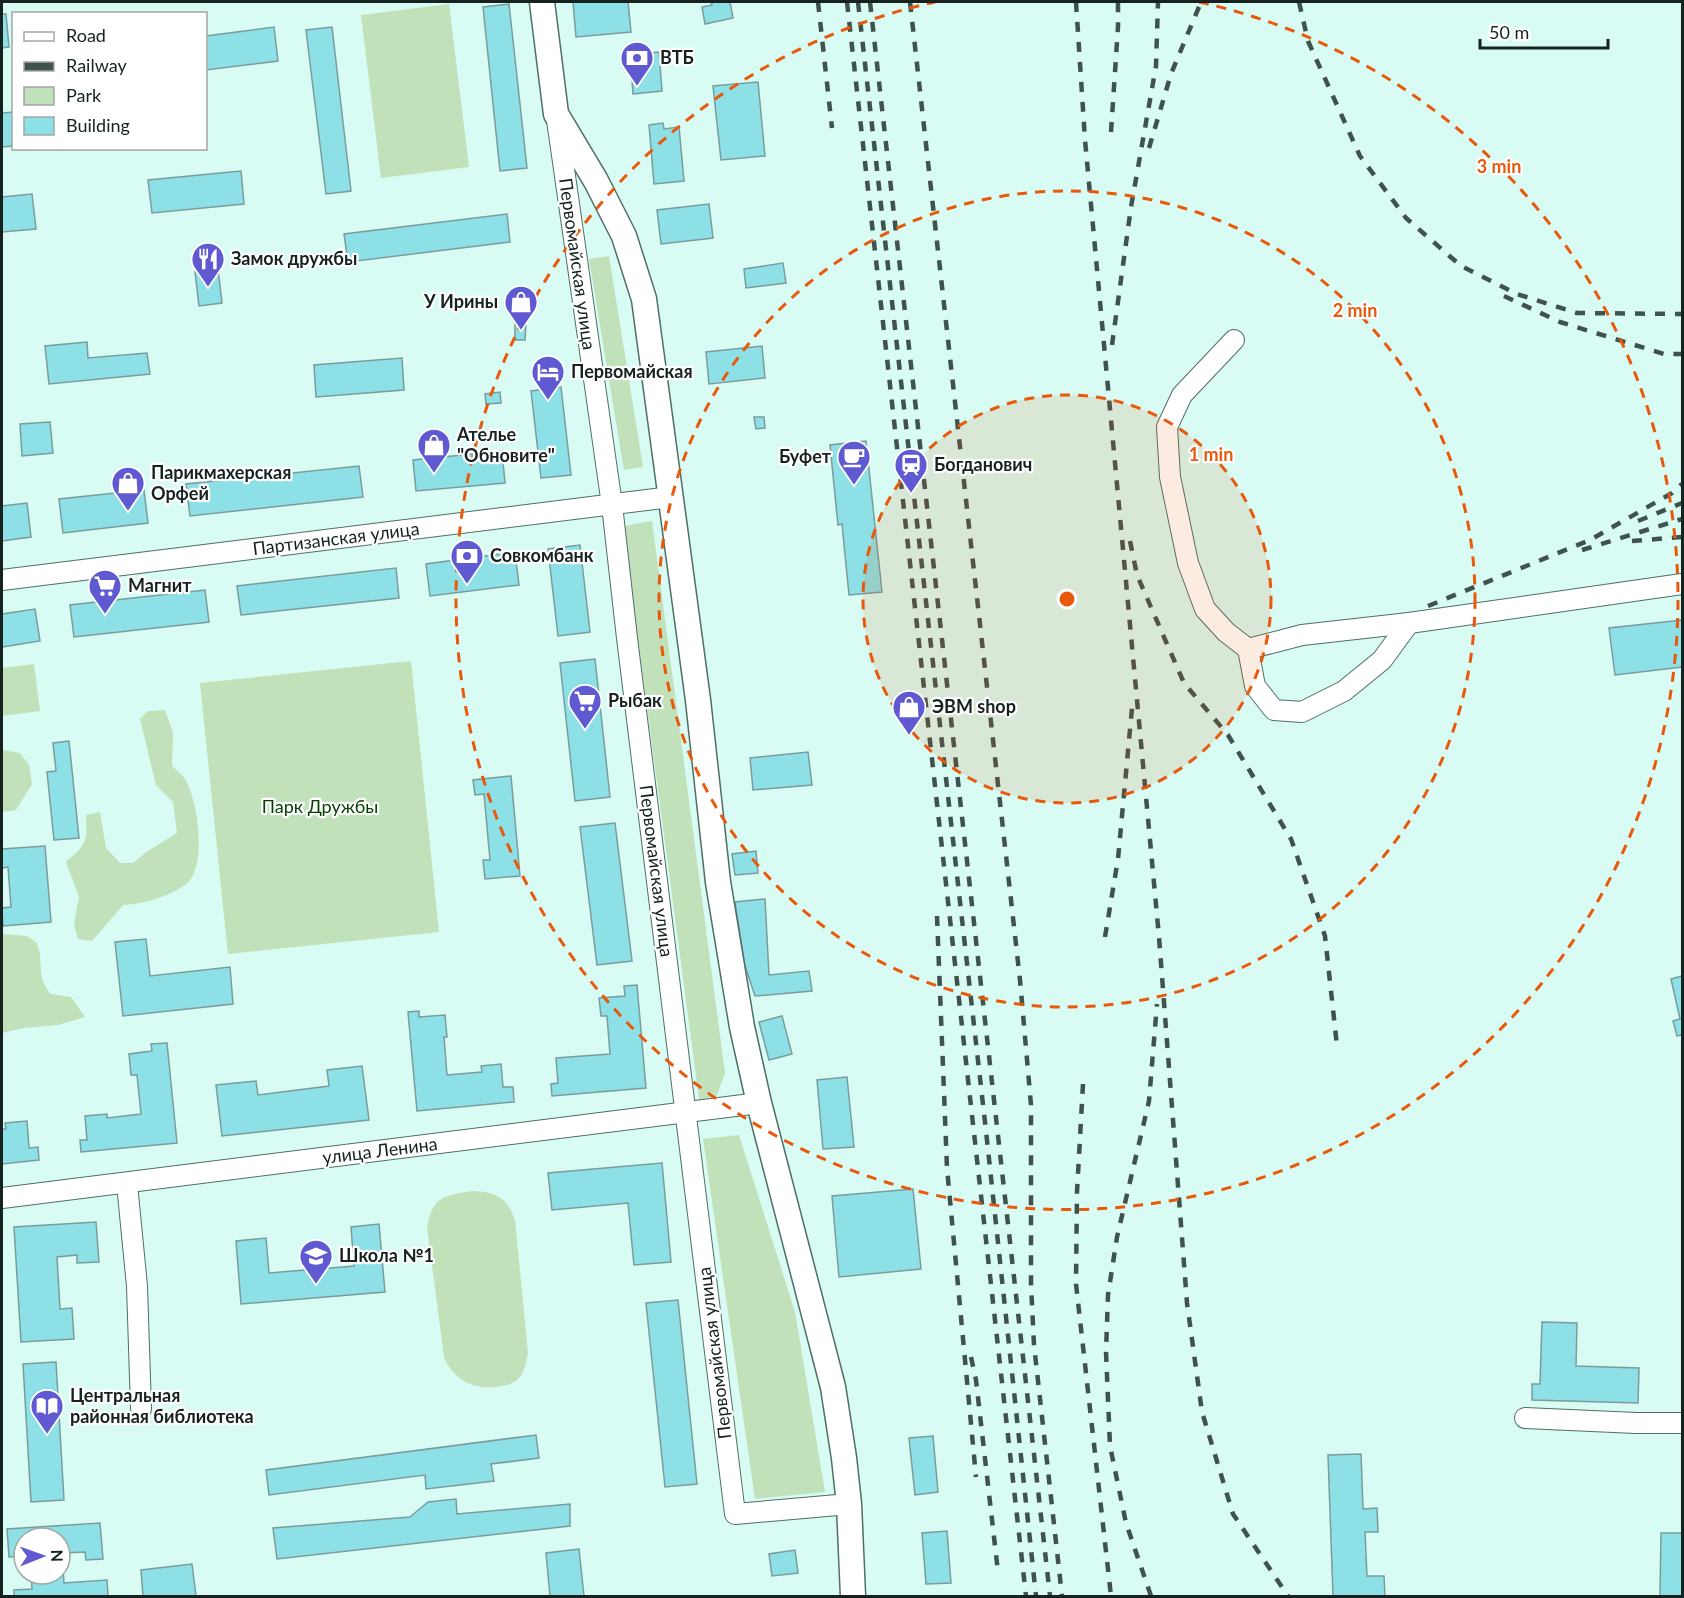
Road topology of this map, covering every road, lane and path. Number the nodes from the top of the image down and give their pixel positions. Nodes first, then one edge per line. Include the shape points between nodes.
1 (542, 2) edge
2 (556, 114) junction
3 (1234, 340) dead end
4 (671, 496) junction
5 (612, 505) junction
6 (2, 580) edge
7 (1683, 584) edge
8 (1409, 623) junction
9 (1248, 649) junction
10 (759, 1103) junction
11 (685, 1113) junction
12 (127, 1184) junction
13 (2, 1198) edge
14 (141, 1409) dead end
15 (1526, 1418) dead end
16 (1683, 1423) edge
17 (849, 1504) junction
18 (853, 1596) edge

1 - 2 main road, Первомайская улица
2 - 4 main road, Первомайская улица via 624,236 644,299
2 - 5 street, Первомайская улица
3 - 9 street via 1182,395 1167,427 1170,477 1188,563 1205,609
4 - 5 street, Партизанская улица
4 - 10 main road, Первомайская улица via 718,882
5 - 6 street, Партизанская улица
5 - 11 street, Первомайская улица
7 - 8 street
8 - 9 street via 1302,635
8 - 9 street via 1382,660 1344,691 1302,712 1274,710 1255,687
10 - 11 street, улица Ленина
10 - 17 main road, Первомайская улица via 832,1387
11 - 12 street, улица Ленина
11 - 17 street, Первомайская улица via 735,1514
12 - 13 street, улица Ленина
12 - 14 street via 137,1286
15 - 16 street
17 - 18 main road, Первомайская улица

